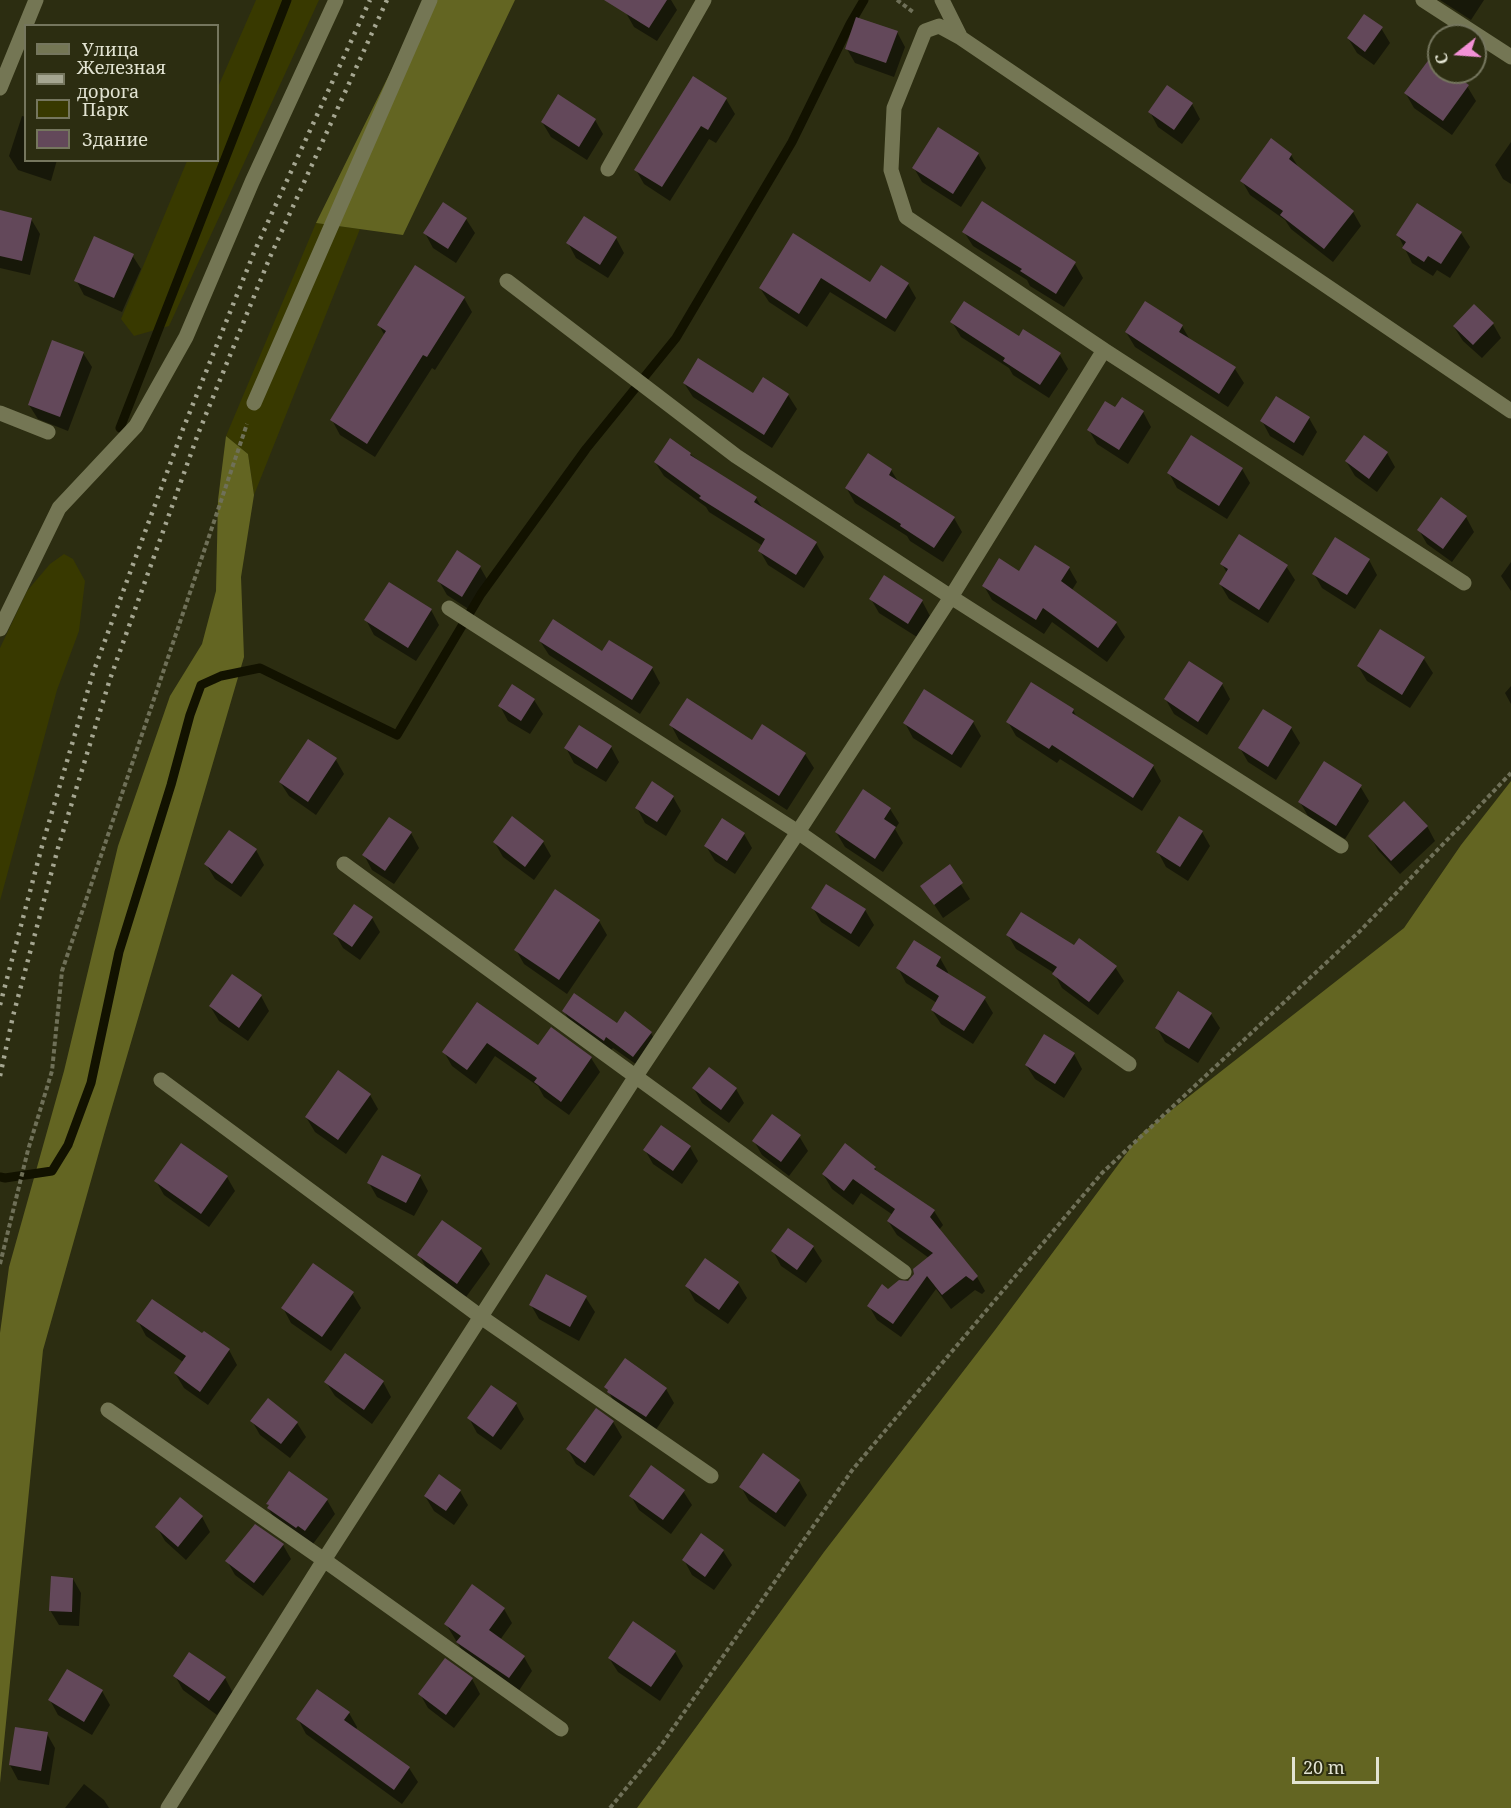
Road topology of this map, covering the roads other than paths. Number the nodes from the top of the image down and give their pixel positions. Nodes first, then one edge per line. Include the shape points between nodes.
1 (36, 0) edge
2 (336, 0) edge
3 (430, 0) edge
4 (704, 0) edge
5 (942, 0) edge
6 (1423, 0) edge
7 (26, 24) edge
8 (24, 29) edge
9 (962, 38) junction
10 (1511, 57) edge
11 (0, 88) edge
12 (608, 169) dead end
13 (507, 281) dead end
14 (1104, 350) junction
15 (254, 403) road end
16 (1511, 411) edge
17 (0, 413) edge
18 (48, 432) dead end
19 (1464, 583) dead end
20 (951, 597) junction
21 (449, 608) dead end
22 (0, 629) edge
23 (798, 832) junction
24 (1341, 846) dead end
25 (345, 864) dead end
26 (1129, 1064) dead end
27 (636, 1076) junction
28 (161, 1080) dead end
29 (904, 1272) dead end
30 (481, 1317) junction
31 (108, 1410) dead end
32 (711, 1476) dead end
33 (324, 1560) junction
34 (561, 1729) dead end
35 (168, 1808) edge

1 - 7 street
2 - 22 street via 186,337 136,426 59,508
3 - 15 street
4 - 12 street
5 - 9 street
6 - 10 street
8 - 11 street
9 - 14 street via 939,26 925,31 894,108 891,170 906,217
9 - 16 street
13 - 20 street via 736,456
14 - 19 street
14 - 20 street
17 - 18 street
20 - 23 street
20 - 24 street
21 - 23 street
23 - 26 street
23 - 27 street
25 - 27 street
27 - 29 street
27 - 30 street
28 - 30 street
30 - 32 street
30 - 33 street
31 - 33 street
33 - 34 street
33 - 35 street

